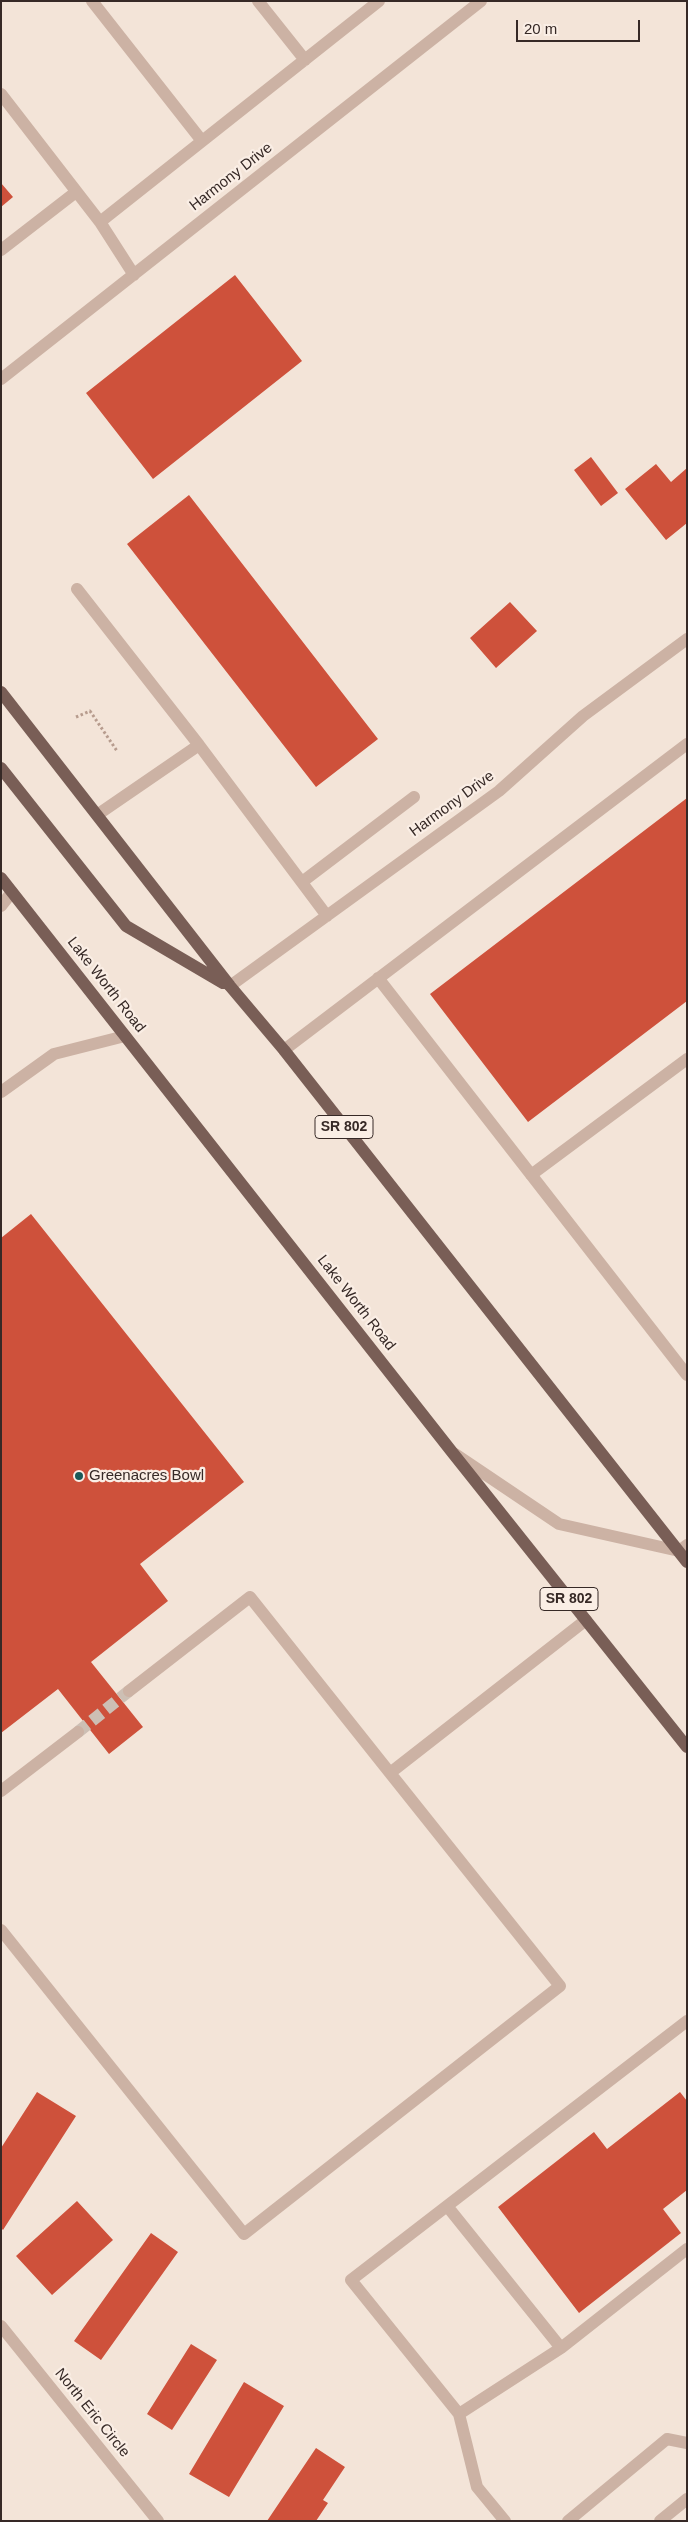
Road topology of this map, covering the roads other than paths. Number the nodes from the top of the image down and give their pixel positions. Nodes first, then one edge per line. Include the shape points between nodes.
1 (92, 1) edge
2 (258, 1) edge
3 (379, 1) edge
4 (481, 1) edge
5 (305, 60) junction
6 (1, 94) edge
7 (202, 141) junction
8 (76, 192) junction
9 (100, 222) junction
10 (1, 250) edge
11 (134, 275) junction
12 (1, 379) edge
13 (77, 589) dead end
14 (687, 639) edge
15 (1, 692) edge
16 (687, 744) edge
17 (198, 745) junction
18 (1, 768) edge
19 (414, 797) dead end
20 (97, 815) junction
21 (1, 878) edge
22 (302, 882) junction
23 (12, 892) junction
24 (1, 906) edge
25 (327, 916) junction
26 (378, 978) junction
27 (230, 986) junction
28 (125, 1036) junction
29 (284, 1050) junction
30 (687, 1059) edge
31 (1, 1092) edge
32 (531, 1176) junction
33 (687, 1374) edge
34 (452, 1452) junction
35 (683, 1548) edge
36 (687, 1562) edge
37 (586, 1620) junction
38 (129, 1691) tunnel mouth
39 (78, 1732) tunnel mouth
40 (687, 1747) edge
41 (390, 1773) junction
42 (1, 1791) edge
43 (1, 1930) edge
44 (687, 2021) edge
45 (447, 2206) junction
46 (687, 2249) edge
47 (1, 2326) edge
48 (561, 2348) junction
49 (458, 2414) junction
50 (687, 2444) edge
51 (687, 2499) edge
52 (158, 2521) edge
53 (505, 2521) edge
54 (568, 2521) edge
55 (660, 2521) edge

1 - 7 street
2 - 5 street
3 - 5 street
4 - 11 street, Harmony Drive
5 - 7 street
6 - 8 street
7 - 9 street
8 - 9 street
8 - 10 street
9 - 11 street
11 - 12 street, Harmony Drive
13 - 17 street
14 - 25 street, Harmony Drive via 583,716 499,791
15 - 20 main road, SR 802
16 - 26 street
17 - 20 street
17 - 22 street
18 - 27 main road via 126,926
19 - 22 street
20 - 27 main road, SR 802
21 - 23 main road, Lake Worth Road / SR 802
22 - 25 street
23 - 24 street
23 - 28 main road, Lake Worth Road / SR 802
25 - 27 street, Harmony Drive
26 - 29 street
26 - 32 street
27 - 29 main road, SR 802
28 - 31 street via 54,1054
28 - 34 main road, Lake Worth Road / SR 802
29 - 35 main road, SR 802
30 - 32 street
32 - 33 street
34 - 35 street via 559,1524
34 - 37 main road, Lake Worth Road / SR 802
35 - 36 main road, SR 802
37 - 40 main road, Lake Worth Road / SR 802
37 - 41 street
38 - 41 street via 250,1597
39 - 42 street
41 - 43 street via 560,1986 244,2234
44 - 45 street
45 - 48 street
45 - 49 street via 351,2280
46 - 48 street
47 - 52 street, North Eric Circle
48 - 49 street
49 - 53 street via 476,2487
50 - 54 street via 667,2439
51 - 55 street

